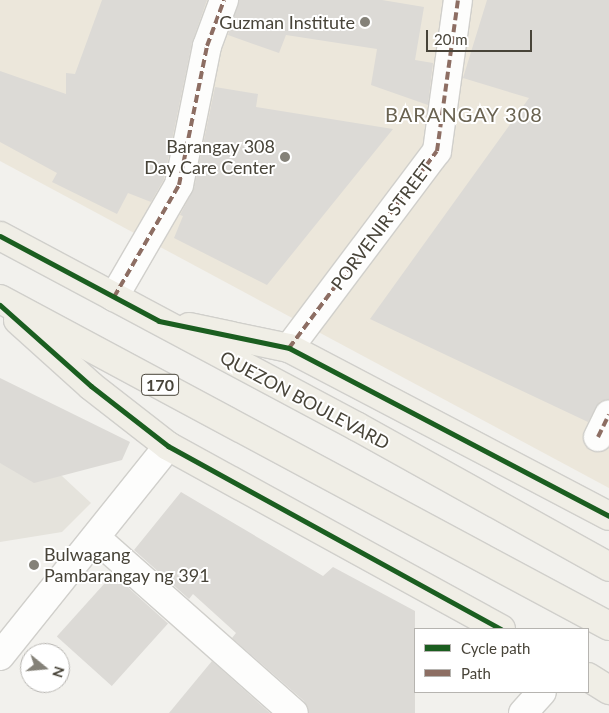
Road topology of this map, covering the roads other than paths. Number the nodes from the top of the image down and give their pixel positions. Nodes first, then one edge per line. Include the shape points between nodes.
1 (224, 0) edge
2 (458, 0) edge
3 (0, 236) edge
4 (114, 296) junction
5 (0, 299) edge
6 (0, 305) edge
7 (159, 321) junction
8 (288, 348) junction
9 (168, 446) junction
10 (609, 516) edge
11 (96, 538) junction
12 (609, 567) edge
13 (609, 626) edge
14 (499, 628) edge
15 (0, 656) edge
16 (589, 679) edge
17 (609, 690) edge
18 (541, 693) edge
19 (294, 713) edge
20 (523, 713) edge

1 - 4 street via 207,46 179,186
2 - 8 street, PORVENIR STREET via 450,76 437,151
3 - 4 main road, QUEZON BOULEVARD
4 - 7 main road, QUEZON BOULEVARD
5 - 13 main road, 170
6 - 9 main road via 92,386
7 - 8 main road
7 - 12 main road, QUEZON BOULEVARD
8 - 10 main road
9 - 11 street
9 - 14 main road
11 - 15 street
11 - 19 street
16 - 17 main road
18 - 20 street

